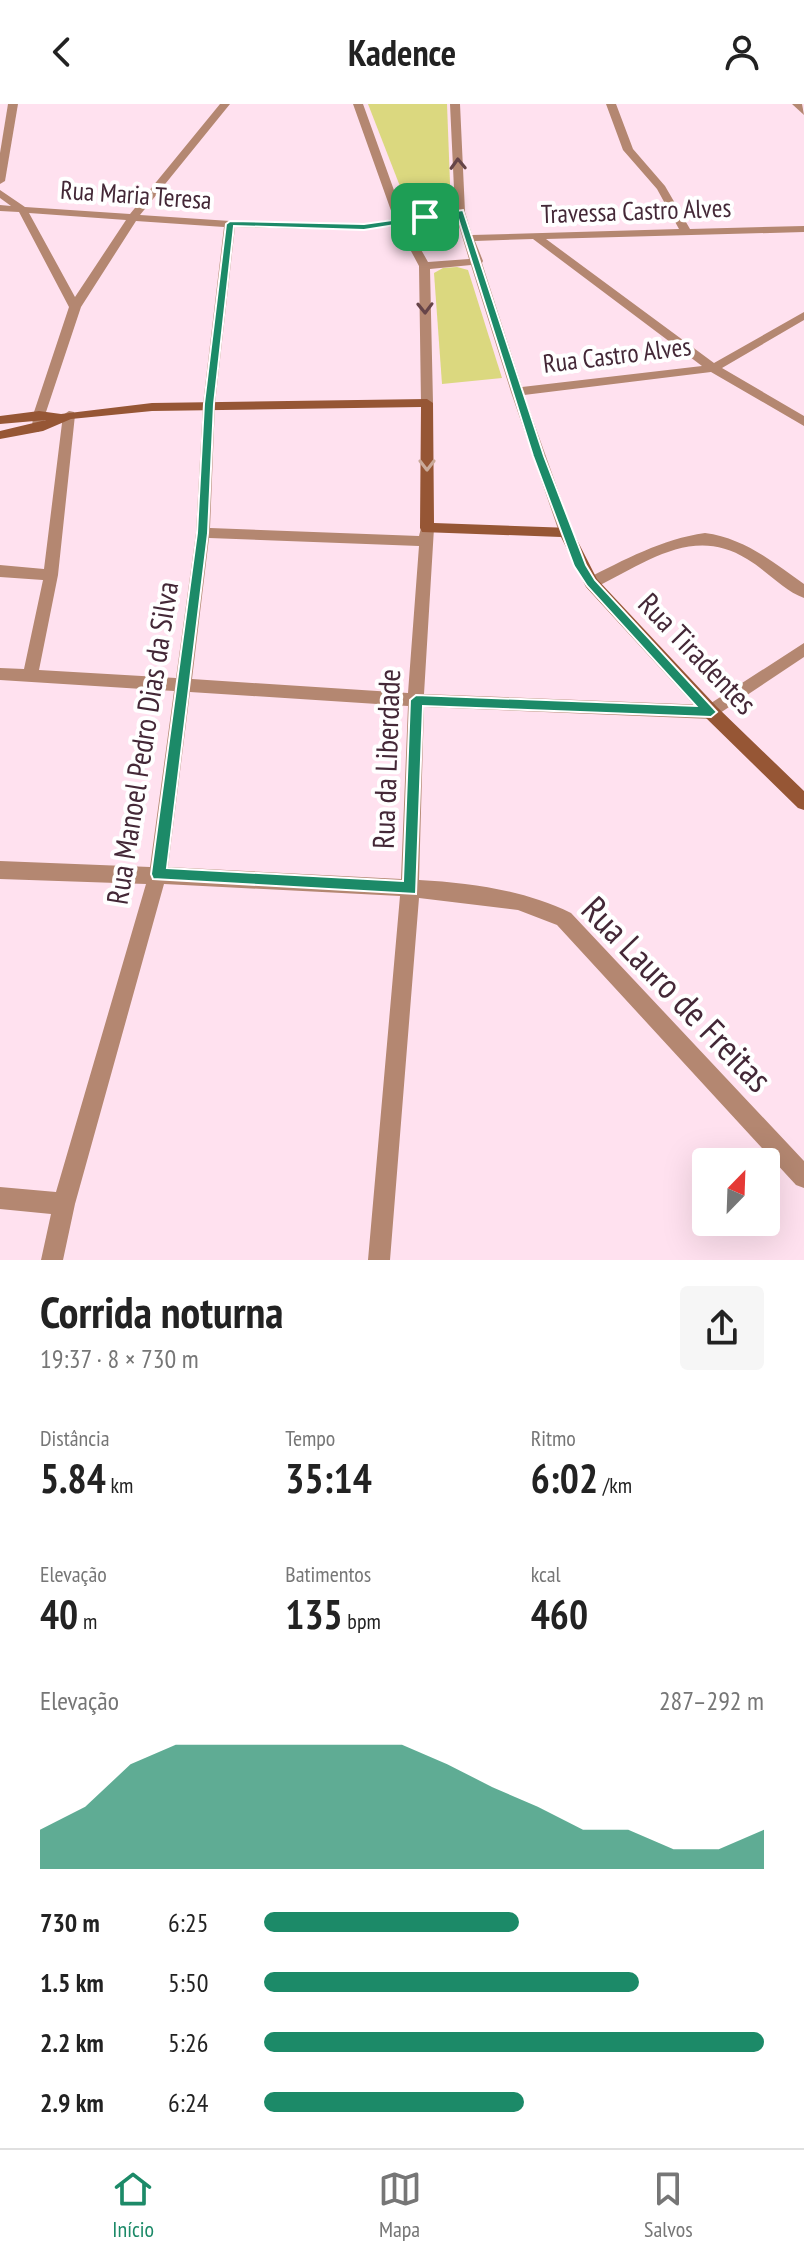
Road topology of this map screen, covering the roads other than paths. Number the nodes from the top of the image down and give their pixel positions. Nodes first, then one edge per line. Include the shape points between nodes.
1 (13, 104) edge
2 (225, 104) edge
3 (358, 104) edge
4 (455, 104) edge
5 (611, 104) edge
6 (797, 104) edge
7 (804, 112) edge
8 (0, 181) edge
9 (0, 193) edge
10 (0, 208) edge
11 (22, 209) junction
12 (460, 212) junction
13 (134, 215) junction
14 (401, 223) junction
15 (230, 224) junction
16 (804, 229) edge
17 (686, 232) junction
18 (535, 236) junction
19 (469, 238) junction
20 (478, 261) junction
21 (424, 266) junction
22 (75, 307) junction
23 (804, 315) edge
24 (713, 368) junction
25 (517, 392) junction
26 (427, 403) junction
27 (209, 404) junction
28 (64, 416) junction
29 (0, 420) edge
30 (39, 422) junction
31 (804, 422) edge
32 (0, 435) edge
33 (566, 532) junction
34 (203, 533) junction
35 (426, 535) junction
36 (0, 571) edge
37 (51, 575) junction
38 (591, 583) junction
39 (804, 592) edge
40 (804, 649) edge
41 (0, 674) edge
42 (30, 676) junction
43 (183, 687) junction
44 (416, 700) junction
45 (711, 712) junction
46 (804, 802) edge
47 (0, 870) edge
48 (158, 874) junction
49 (410, 889) junction
50 (804, 1177) edge
51 (0, 1198) edge
52 (64, 1204) junction
53 (52, 1260) edge
54 (379, 1260) edge

1 - 8 street
2 - 13 street
3 - 14 street
12 -> 4 street
5 - 17 street via 628,150 661,188
6 - 7 street
9 - 11 street
10 - 11 street, Rua Maria Teresa
11 - 13 street, Rua Maria Teresa
11 - 22 street
12 - 14 street, Rua Maria Teresa
12 - 19 street
13 - 15 street, Rua Maria Teresa
13 - 22 street
14 - 15 street, Rua Maria Teresa
14 - 21 street
15 - 27 street, Rua Manoel Pedro Dias da Silva
16 - 17 street, Travessa Castro Alves
17 - 18 street, Travessa Castro Alves
18 - 19 street, Travessa Castro Alves
18 - 24 street
19 - 20 street
20 - 21 street
20 - 25 street
21 -> 26 street
22 - 30 street
23 - 24 street
24 - 25 street, Rua Castro Alves
24 - 31 street, Rua Castro Alves
25 - 33 street
26 - 27 main road
26 -> 35 main road, Rua da Liberdade
27 - 28 main road
27 - 34 street, Rua Manoel Pedro Dias da Silva
28 - 30 main road
28 - 37 street
29 - 30 main road
30 - 32 main road
33 - 35 main road
33 - 38 main road, Rua Tiradentes
34 - 35 street
34 - 43 street, Rua Manoel Pedro Dias da Silva
35 - 44 street, Rua da Liberdade
36 - 37 street
37 - 42 street
38 - 39 street via 699,537 738,547
38 - 45 main road, Rua Tiradentes
40 - 45 street
41 - 42 street
42 - 43 street
43 - 44 street
43 - 48 street, Rua Manoel Pedro Dias da Silva
44 - 45 street
44 - 49 street, Rua da Liberdade
45 - 46 main road, Rua Tiradentes
47 - 48 street, Rua Lauro de Freitas
48 - 49 street, Rua Lauro de Freitas
48 - 52 street, Rua Manoel Pedro Dias da Silva
49 - 50 street, Rua Lauro de Freitas via 534,905 564,919
49 - 54 street, Rua da Liberdade
51 - 52 street
52 - 53 street, Rua Manoel Pedro Dias da Silva

